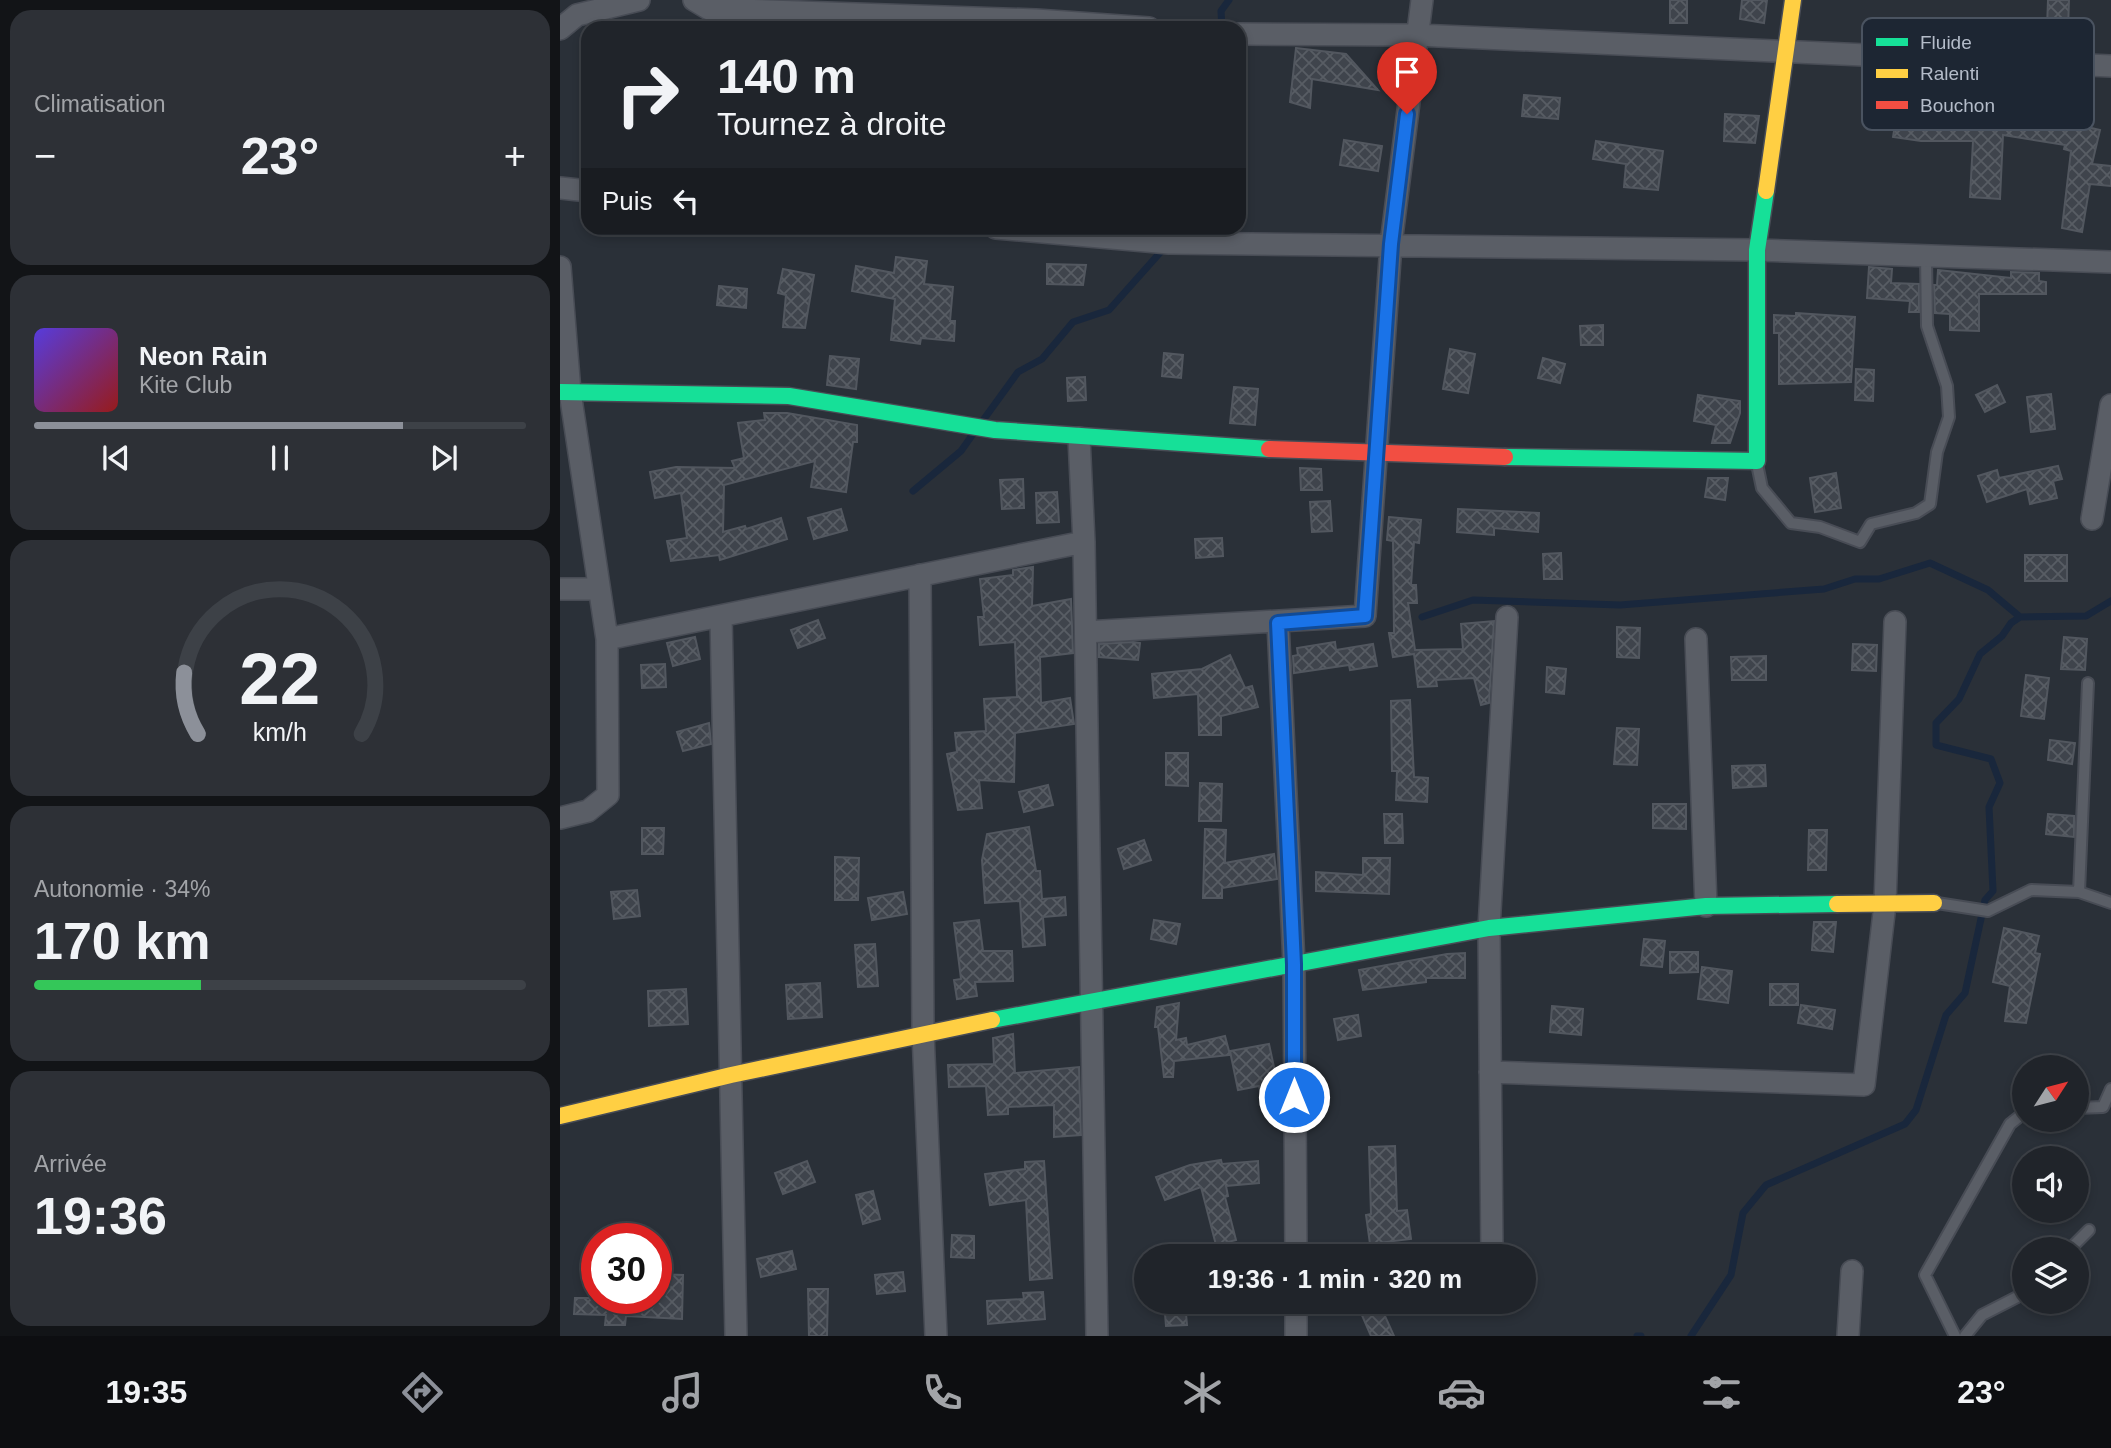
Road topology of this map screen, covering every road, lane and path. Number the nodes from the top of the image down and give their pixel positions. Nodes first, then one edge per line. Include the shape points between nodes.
1 (639, 0) edge
2 (694, 0) edge
3 (1422, 0) edge
4 (1793, 0) edge
5 (1037, 10) edge
6 (1099, 21) edge
7 (560, 29) edge
8 (1246, 34) edge
9 (1418, 35) junction
10 (1786, 51) junction
11 (1862, 55) edge
12 (560, 188) edge
13 (581, 190) edge
14 (1077, 235) edge
15 (1391, 244) junction
16 (1757, 250) junction
17 (1926, 256) junction
18 (2111, 262) edge
19 (560, 267) edge
20 (565, 392) edge
21 (2111, 405) edge
22 (1079, 438) junction
23 (2108, 447) edge
24 (1376, 455) junction
25 (1757, 461) junction
26 (2092, 519) dead end
27 (1084, 542) junction
28 (920, 575) junction
29 (560, 589) edge
30 (599, 589) junction
31 (721, 616) junction
32 (1507, 617) dead end
33 (1895, 622) dead end
34 (1278, 623) junction
35 (1086, 632) junction
36 (607, 639) junction
37 (1696, 639) dead end
38 (2088, 683) dead end
39 (560, 818) edge
40 (2079, 892) junction
41 (1934, 903) joint
42 (2111, 903) edge
43 (1885, 904) junction
44 (1706, 906) junction
45 (1489, 928) junction
46 (1294, 964) junction
47 (1093, 1000) junction
48 (923, 1033) junction
49 (1490, 1072) junction
50 (731, 1075) junction
51 (2111, 1089) edge
52 (2090, 1108) edge
53 (560, 1116) edge
54 (2012, 1122) edge
55 (2089, 1230) dead end
56 (2082, 1237) edge
57 (1296, 1244) edge
58 (1492, 1244) edge
59 (1852, 1271) dead end
60 (2012, 1300) edge
61 (1296, 1314) edge
62 (736, 1336) edge
63 (936, 1336) edge
64 (1097, 1336) edge
65 (1296, 1336) edge
66 (1848, 1336) edge
67 (1955, 1336) edge
68 (1965, 1336) edge

1 - 7 street via 577,15
2 - 5 street via 709,9
3 - 9 street
4 - 10 street
5 - 6 street
8 - 9 street
9 - 10 street
9 - 15 street
10 - 11 street
10 - 16 street
12 - 13 street
14 - 15 street via 1169,243
15 - 16 street
15 - 24 street
16 - 17 street
16 - 25 street
17 - 18 street
17 - 25 lane via 1927,326 1947,386 1949,417 1937,452 1930,505 1871,524 1860,542 1820,527 1791,523 1762,488
19 - 20 street
20 - 22 street via 789,396 995,430
20 - 30 street
21 - 23 street
22 - 24 street
22 - 27 street
23 - 26 street
24 - 25 street
24 - 34 street via 1365,616
27 - 28 street
27 - 35 street
28 - 31 street
28 - 48 street
29 - 30 street
30 - 36 street
31 - 36 street
31 - 50 street
32 - 45 street
33 - 43 street
34 - 35 street
34 - 46 street
35 - 47 street
36 - 39 street via 608,795 588,811
37 - 44 street
38 - 40 lane
40 - 41 lane via 2031,890 1988,911
40 - 42 lane
41 - 43 street
43 - 44 street
43 - 49 street via 1864,1085
44 - 45 street
45 - 46 street
45 - 49 street
46 - 47 street
46 - 57 street
47 - 48 street
47 - 64 street
48 - 50 street
48 - 63 street
49 - 58 street
50 - 53 street
50 - 62 street
51 - 52 lane via 2103,1107
54 - 67 lane via 1926,1275
55 - 56 lane
59 - 66 street
60 - 68 lane via 1982,1315
61 - 65 street

